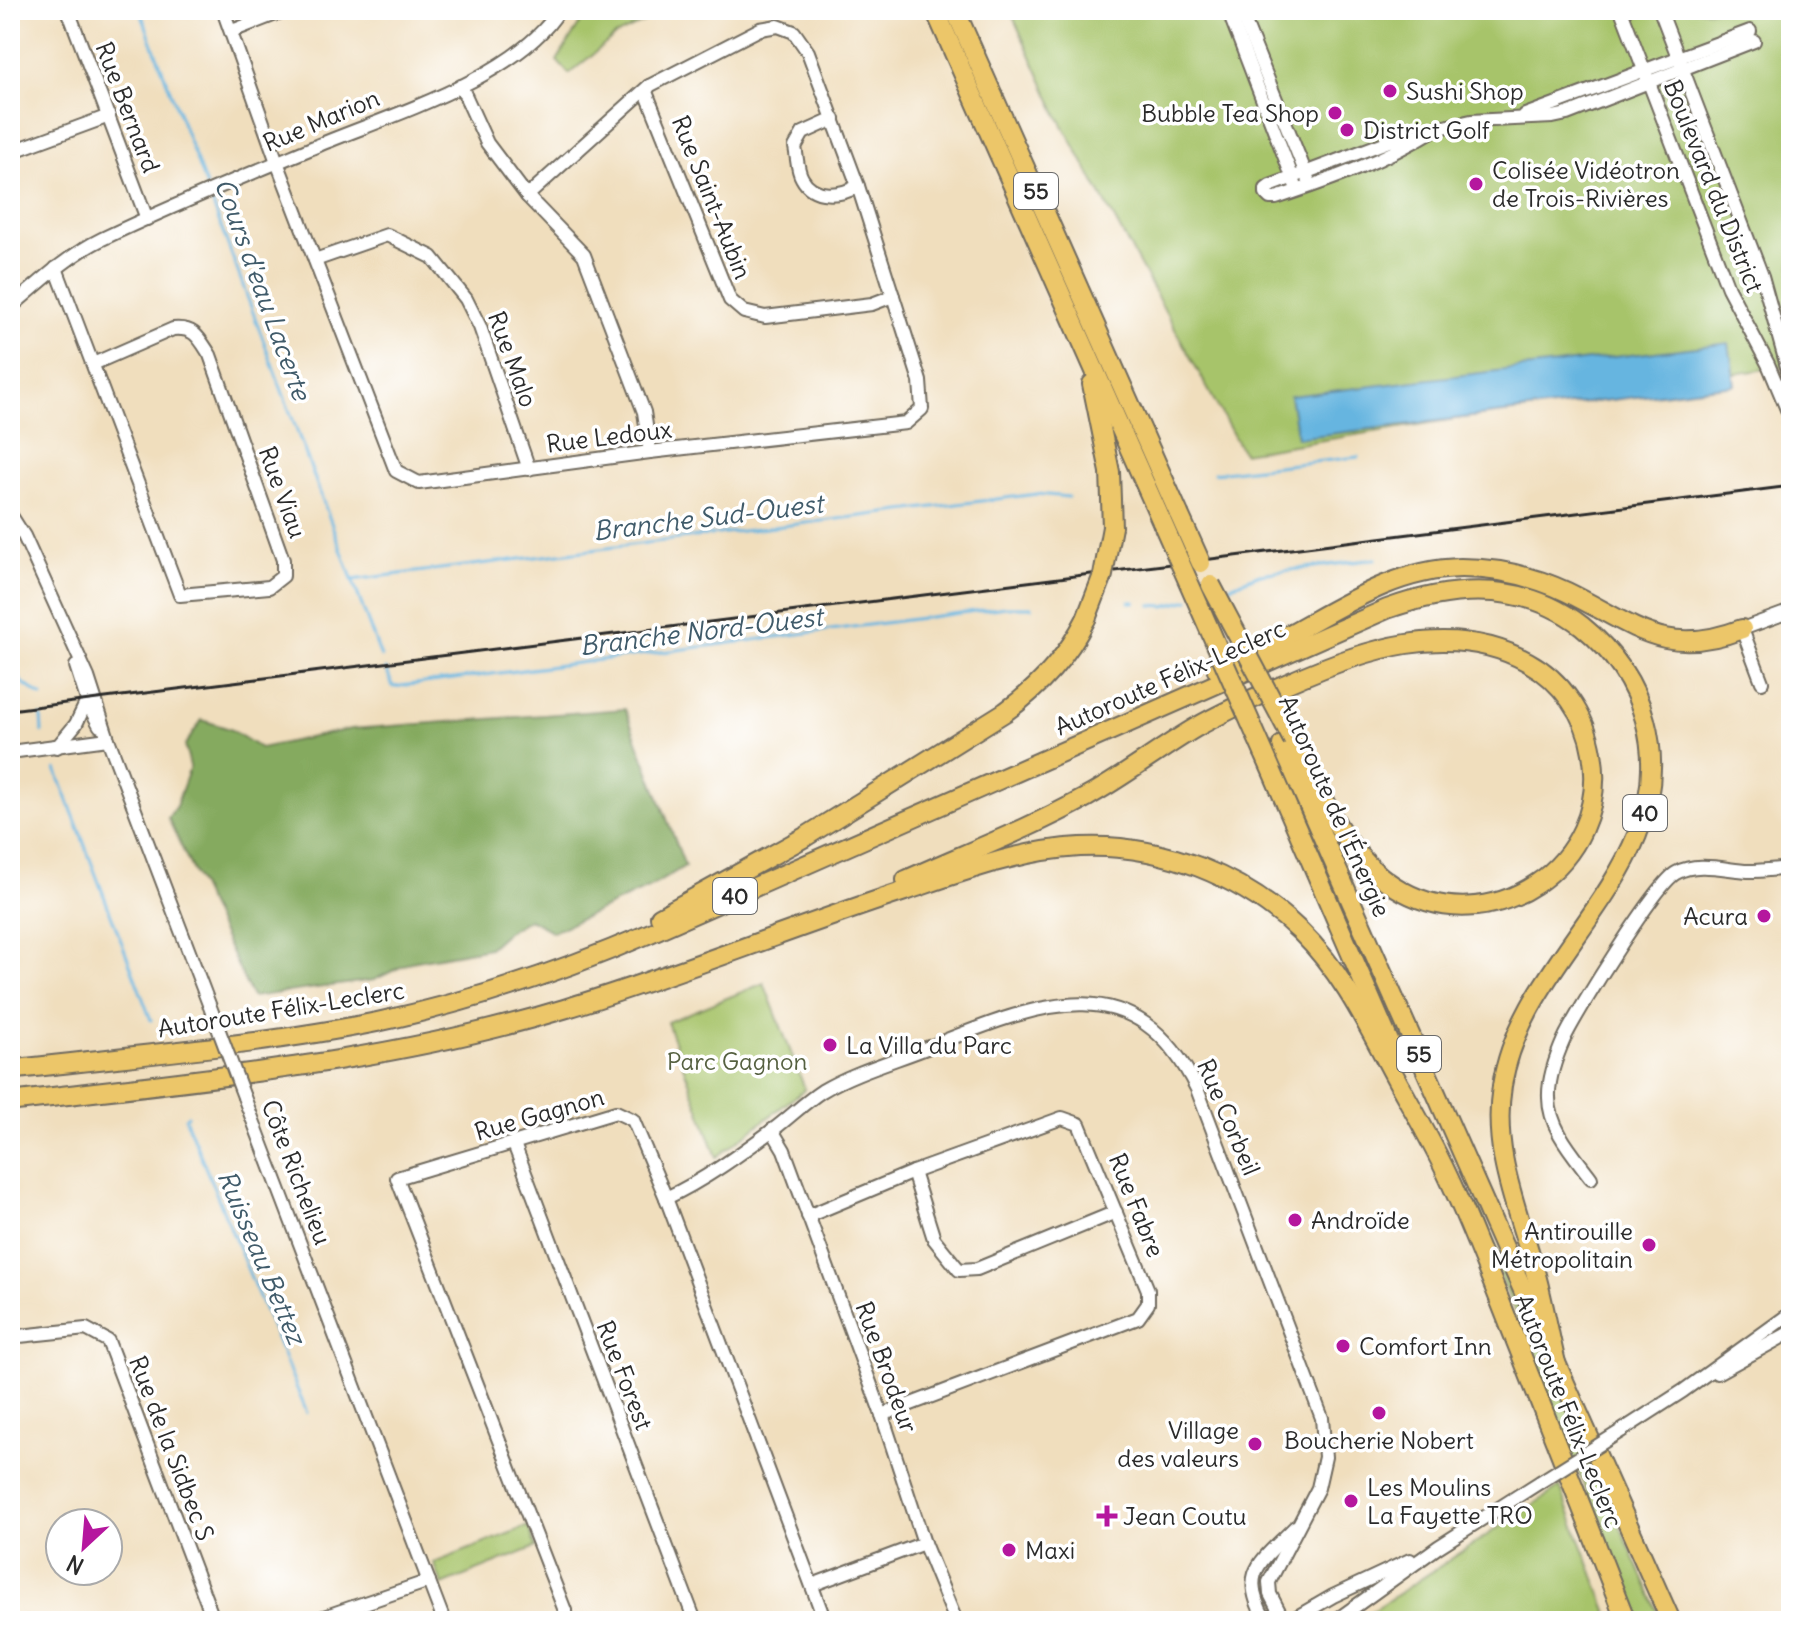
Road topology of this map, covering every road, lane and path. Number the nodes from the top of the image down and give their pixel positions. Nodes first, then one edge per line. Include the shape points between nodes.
1 (68, 10) edge
2 (223, 10) edge
3 (286, 10) edge
4 (559, 10) edge
5 (935, 10) edge
6 (955, 10) edge
7 (1228, 10) edge
8 (1240, 10) edge
9 (1621, 10) edge
10 (1660, 10) edge
11 (232, 31) junction
12 (1752, 36) dead end
13 (1681, 63) junction
14 (1644, 69) junction
15 (1663, 70) junction
16 (1649, 82) junction
17 (461, 86) junction
18 (649, 86) junction
19 (109, 116) junction
20 (834, 119) junction
21 (1515, 119) junction
22 (1432, 131) junction
23 (10, 145) edge
24 (277, 162) junction
25 (1305, 171) junction
26 (1293, 177) junction
27 (858, 186) junction
28 (1310, 186) junction
29 (1297, 191) junction
30 (527, 196) junction
31 (147, 219) junction
32 (315, 260) junction
33 (56, 268) junction
34 (893, 296) junction
35 (10, 308) edge
36 (1086, 350) junction
37 (93, 364) junction
38 (1791, 381) edge
39 (1791, 419) edge
40 (650, 452) junction
41 (529, 469) junction
42 (10, 514) edge
43 (1170, 518) junction
44 (1791, 611) edge
45 (1742, 629) junction
46 (70, 641) junction
47 (1762, 682) dead end
48 (87, 701) junction
49 (108, 739) junction
50 (1287, 742) junction
51 (57, 747) junction
52 (10, 752) edge
53 (952, 799) junction
54 (1791, 868) edge
55 (819, 919) junction
56 (548, 974) junction
57 (10, 1070) edge
58 (10, 1102) edge
59 (772, 1130) junction
60 (514, 1144) junction
61 (1444, 1168) junction
62 (913, 1172) junction
63 (1591, 1178) dead end
64 (666, 1198) junction
65 (1116, 1212) junction
66 (808, 1216) junction
67 (1791, 1313) edge
68 (1791, 1332) edge
69 (10, 1337) edge
70 (1556, 1363) junction
71 (1683, 1391) junction
72 (882, 1415) junction
73 (1306, 1516) junction
74 (924, 1543) junction
75 (1438, 1547) junction
76 (429, 1581) junction
77 (812, 1585) junction
78 (315, 1620) edge
79 (214, 1621) edge
80 (444, 1621) edge
81 (569, 1621) edge
82 (695, 1621) edge
83 (825, 1621) edge
84 (956, 1621) edge
85 (1266, 1621) edge
86 (1287, 1621) edge
87 (1335, 1621) edge
88 (1626, 1621) edge
89 (1671, 1621) edge

1 - 19 street, Rue Bernard
2 - 11 street, Rue Ledoux
3 - 11 street
4 - 17 street, Rue Marion via 519,51
5 - 36 highway, Autoroute de l'Énergie / 55
6 - 43 highway, Autoroute de l'Énergie / 55
7 - 26 street
8 - 25 street
9 - 14 street, Boulevard du District
10 - 13 street, Boulevard du District
11 - 24 street, Rue Ledoux
12 - 13 street
13 - 15 street
13 - 38 street, Boulevard du District via 1762,276
14 - 15 street
14 - 16 street, Boulevard du District
14 - 21 street
15 - 16 street
16 - 21 street via 1560,116
16 - 39 street, Boulevard du District via 1728,288
17 - 24 street, Rue Marion
17 - 30 street via 487,143
18 - 20 street, Rue Ledoux via 760,29 778,26 794,32 808,52
18 - 30 street, Rue Ledoux
18 - 34 street, Rue Saint-Aubin via 646,92 730,300 744,312 765,317 872,304
19 - 23 street via 19,149
19 - 31 street, Rue Bernard
20 - 27 street, Rue Ledoux
20 - 27 street via 803,133 795,147 802,179 820,193 843,194
21 - 22 street via 1467,121
22 - 25 street
22 - 28 street via 1380,159
24 - 31 street, Rue Marion
24 - 32 street, Rue Ledoux
25 - 26 street
25 - 28 street
26 - 29 street
26 - 29 street via 1269,186 1266,194 1274,198
27 - 34 street, Rue Ledoux
28 - 29 street
30 - 40 street via 584,255 644,412
31 - 33 street, Rue Marion
32 - 41 street, Rue Malo via 387,235 432,257 466,299 480,327
32 - 41 street, Rue Ledoux via 396,471 419,483
33 - 35 street, Rue Marion
33 - 37 street, Rue Viau
34 - 40 street, Rue Ledoux via 920,381 922,409 906,423
36 - 43 highway, Autoroute de l'Énergie / 55
36 - 56 highway, bridge via 1110,472 1112,527 1103,575 1086,619 1048,676 995,719 828,823
37 - 37 street, Rue Viau via 173,329 186,328 197,336 210,355 283,560 283,576 269,587 180,595
40 - 41 street, Rue Ledoux
42 - 46 street, Côte Richelieu
43 - 50 highway, Autoroute de l'Énergie / 55, bridge via 1211,585
43 - 61 highway, Autoroute de l'Énergie / 55, bridge via 1264,753
44 - 45 street
45 - 47 street
45 - 53 highway via 1707,640 1673,641 1638,631 1529,577 1478,568 1400,578
46 - 48 street, Côte Richelieu
46 - 49 street, Côte Richelieu via 97,699
48 - 49 street, Côte Richelieu
48 - 51 street
49 - 51 street
49 - 76 street, Côte Richelieu, bridge
50 - 55 highway via 1362,859 1397,888 1438,904 1491,904 1532,887 1571,850 1590,807 1590,741 1574,706 1549,677 1518,657 1480,644 1403,644 1334,664 1254,698 1192,730 1080,801
50 - 70 highway, Autoroute de l'Énergie / 55
51 - 52 street
53 - 56 highway, Autoroute Félix-Leclerc / 40
53 - 70 highway, Autoroute Félix-Leclerc / 40 via 1426,596 1478,590 1515,594 1558,611 1596,638 1624,672 1642,709 1650,751 1648,800 1624,863 1521,1023 1499,1107 1507,1183 1536,1273
54 - 63 street via 1686,869 1667,879 1645,910 1567,1033 1551,1078 1553,1121
55 - 58 highway, Autoroute Félix-Leclerc / 40 via 625,990 463,1036 328,1062
55 - 61 highway, Autoroute Félix-Leclerc / 40 via 985,865 1059,849 1134,850 1208,870 1264,901 1327,961
56 - 57 highway, Autoroute Félix-Leclerc / 40 via 453,1004 344,1028
59 - 64 street, Rue Corbeil
59 - 66 street, Rue Brodeur
59 - 73 street, Rue Corbeil via 833,1085 1025,1011 1093,1005 1139,1020 1173,1050 1197,1089 1321,1412 1324,1466
60 - 64 street, Rue Gagnon via 616,1112 633,1120
60 - 81 street, Rue Gagnon via 397,1178
60 - 82 street, Rue Forest
61 - 88 highway, Autoroute Félix-Leclerc / 55
62 - 65 street, Rue Fabre via 1062,1118 1079,1124
62 - 65 street via 934,1239 959,1270 977,1269
62 - 66 street, Rue Fabre
64 - 77 street, Rue Gagnon
65 - 72 street, Rue Fabre via 1148,1290 1148,1304 1138,1318
66 - 72 street, Rue Brodeur
67 - 71 street
68 - 71 street
69 - 79 street, Rue de la Sidbec S via 86,1329 108,1341
70 - 89 highway, Autoroute de l'Énergie / 55
71 - 75 street, bridge
72 - 74 street, Rue Brodeur
73 - 85 street, Rue Corbeil via 1254,1574 1254,1598
73 - 86 street, Rue Corbeil via 1270,1579 1270,1594
74 - 77 street
74 - 84 street, Rue Brodeur
75 - 86 street
75 - 87 street
76 - 78 street
76 - 80 street, Côte Richelieu
77 - 83 street, Rue Gagnon

